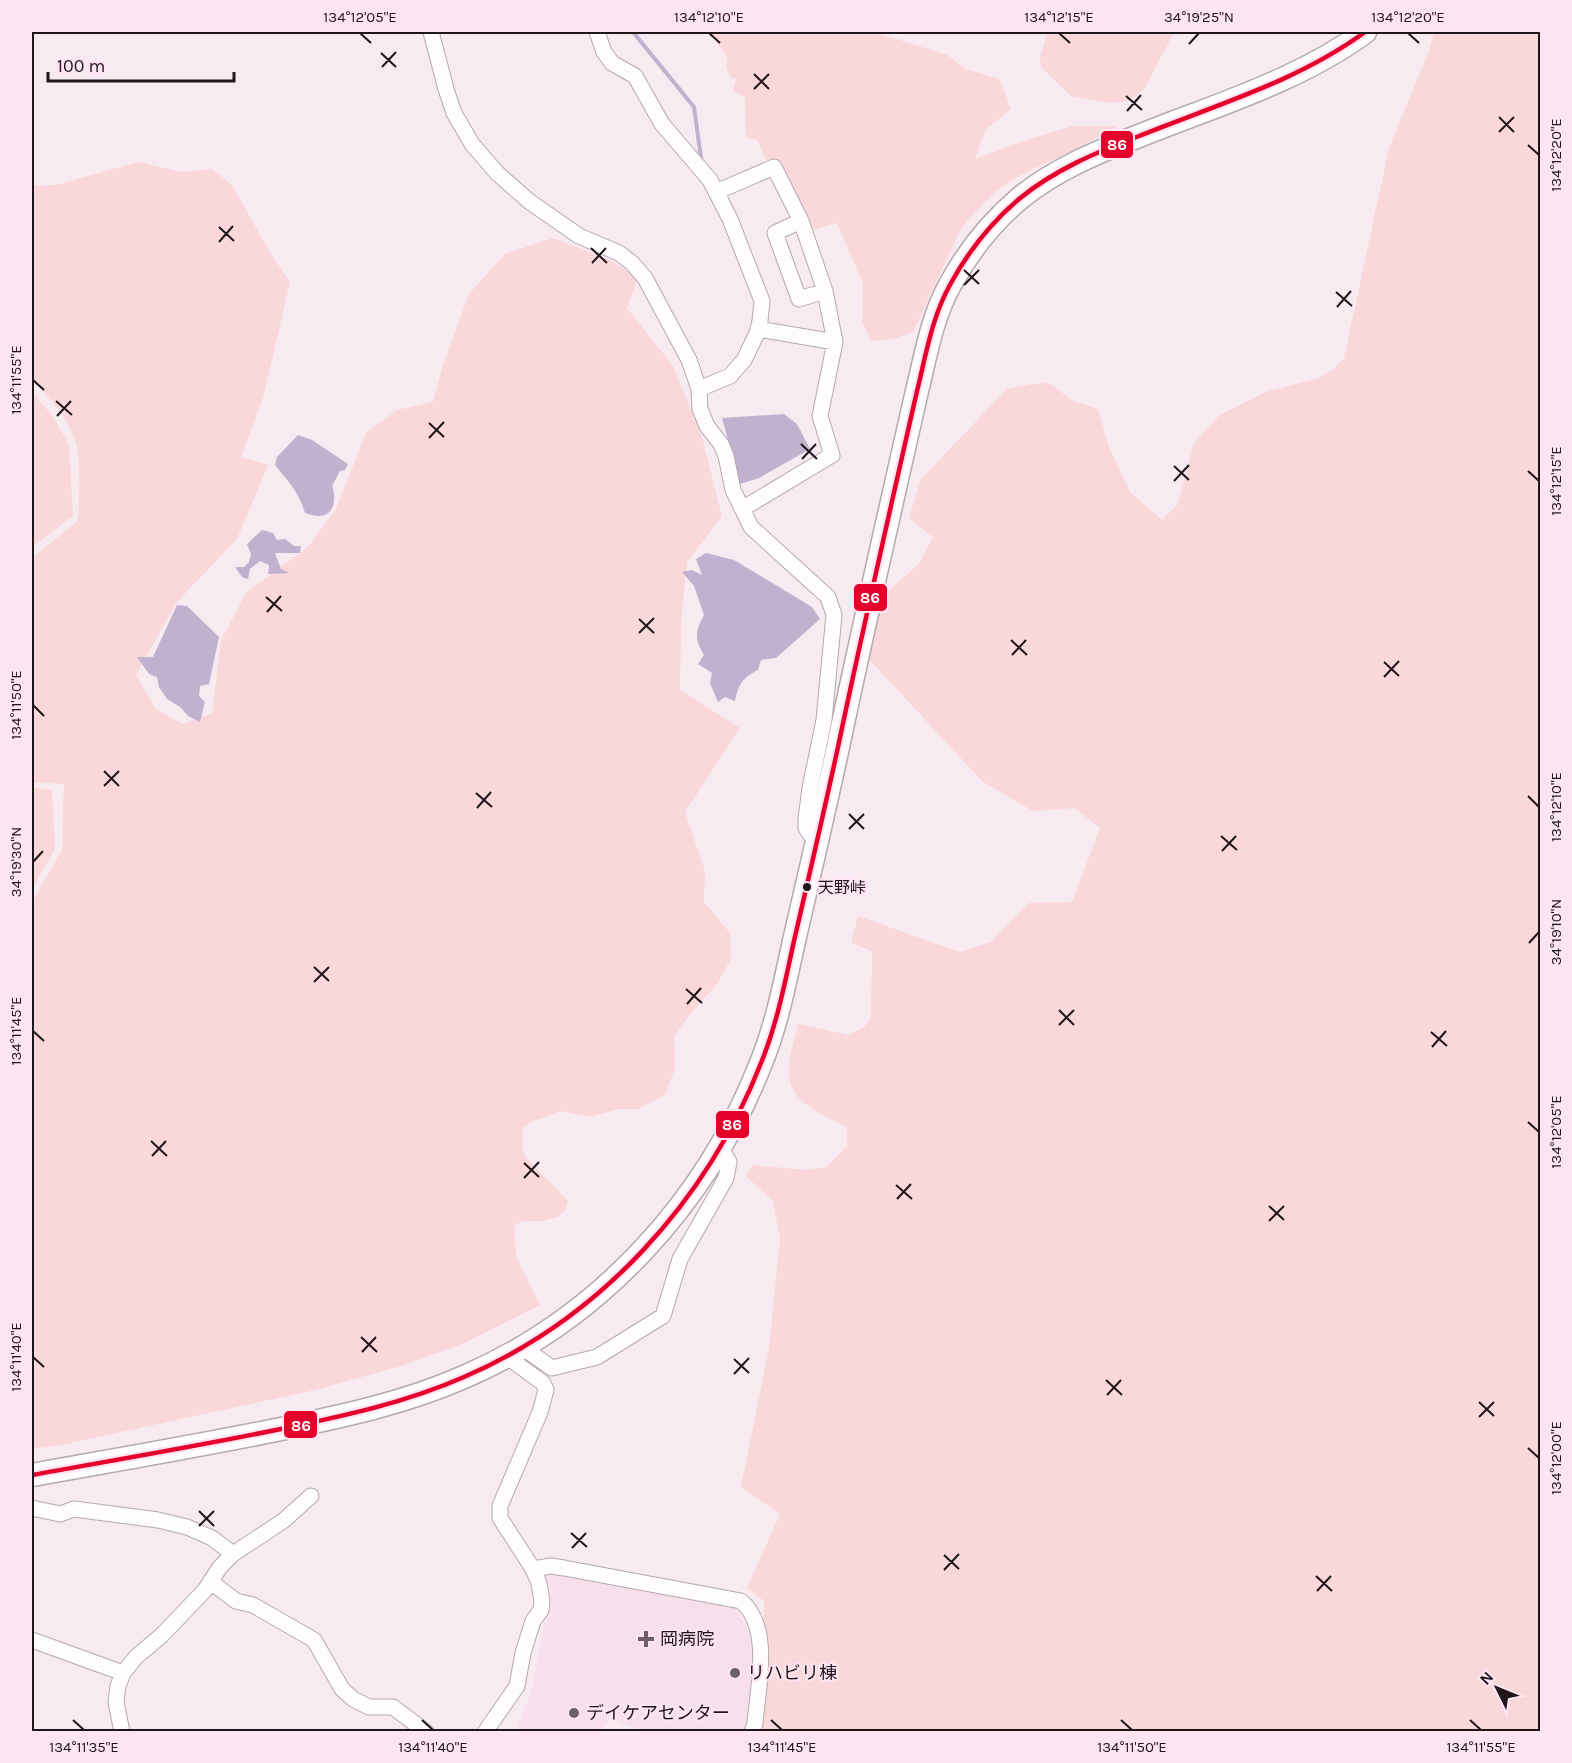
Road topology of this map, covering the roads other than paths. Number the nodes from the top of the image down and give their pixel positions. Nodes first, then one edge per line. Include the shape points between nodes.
1 (431, 32) edge
2 (597, 32) edge
3 (1365, 32) edge
4 (716, 192) junction
5 (801, 221) junction
6 (825, 291) junction
7 (758, 329) junction
8 (835, 342) junction
9 (699, 389) junction
10 (742, 509) junction
11 (819, 838) junction
12 (721, 1148) junction
13 (514, 1352) junction
14 (32, 1475) edge
15 (311, 1496) dead end
16 (32, 1508) edge
17 (233, 1554) junction
18 (532, 1569) junction
19 (211, 1582) junction
20 (32, 1640) edge
21 (123, 1672) junction
22 (122, 1731) edge
23 (426, 1731) edge
24 (486, 1731) edge
25 (752, 1731) edge

1 - 9 street via 454,113 472,144 530,202 579,236 619,253 632,263 645,278
2 - 4 street via 612,63 635,76 662,124
3 - 11 highway via 1343,48 1284,78 1098,152 1057,173 1020,199 972,250 950,284 934,322 916,391
4 - 5 street via 774,167
4 - 7 street via 762,301
5 - 6 street
5 - 6 street via 775,233 799,299
6 - 8 street
7 - 8 street
7 - 9 street via 744,360 730,376
8 - 10 street via 820,416 832,455
9 - 10 street via 700,410 721,444 732,490
10 - 11 street via 751,526 828,597 834,615 824,720 806,819 810,834
11 - 12 highway via 763,1060
12 - 13 highway via 668,1222 616,1279 558,1325
12 - 13 street via 729,1162 726,1178 680,1259 663,1316 597,1356 552,1368
13 - 14 highway via 466,1377 357,1413
13 - 18 street via 546,1390 500,1506 500,1518
15 - 17 street via 283,1521
16 - 17 street via 60,1514 74,1509 158,1520 212,1538
17 - 19 street
18 - 24 street via 539,1584 541,1610 533,1621 517,1686
18 - 25 street via 551,1566 741,1601 750,1609 761,1642
19 - 21 street
19 - 23 street via 236,1601 253,1605 314,1640 342,1689 353,1699 369,1707 393,1707
20 - 21 street
21 - 22 street via 116,1702

